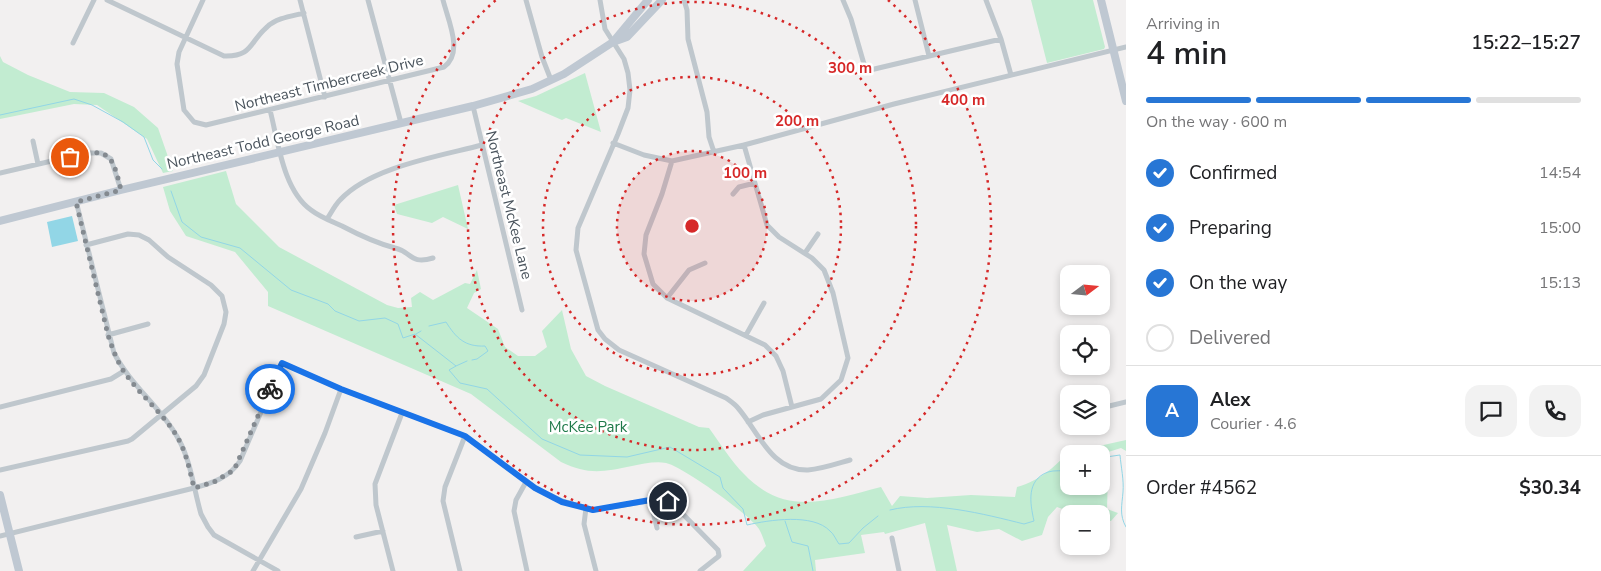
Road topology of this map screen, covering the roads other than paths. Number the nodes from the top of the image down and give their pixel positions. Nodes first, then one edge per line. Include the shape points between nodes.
1 (94, 0) edge
2 (108, 0) edge
3 (203, 0) edge
4 (300, 0) edge
5 (368, 0) edge
6 (444, 0) edge
7 (526, 0) edge
8 (600, 0) edge
9 (648, 0) edge
10 (662, 0) edge
11 (684, 0) edge
12 (843, 0) edge
13 (915, 0) edge
14 (986, 0) edge
15 (1100, 0) edge
16 (304, 12) junction
17 (186, 36) junction
18 (1001, 39) junction
19 (73, 42) dead end
20 (613, 42) junction
21 (1126, 47) edge
22 (1114, 50) junction
23 (929, 56) junction
24 (1011, 76) junction
25 (551, 80) junction
26 (389, 82) junction
27 (325, 97) junction
28 (1126, 101) edge
29 (473, 106) junction
30 (270, 110) junction
31 (402, 123) junction
32 (33, 141) dead end
33 (613, 143) junction
34 (482, 145) junction
35 (744, 145) junction
36 (714, 152) junction
37 (281, 153) junction
38 (672, 161) junction
39 (38, 164) junction
40 (0, 173) edge
41 (755, 183) junction
42 (121, 190) junction
43 (733, 194) dead end
44 (76, 202) junction
45 (327, 219) junction
46 (0, 221) edge
47 (818, 234) dead end
48 (86, 245) junction
49 (805, 253) junction
50 (433, 258) dead end
51 (705, 262) dead end
52 (667, 298) junction
53 (764, 303) dead end
54 (522, 310) dead end
55 (148, 324) dead end
56 (108, 335) junction
57 (746, 335) junction
58 (124, 371) junction
59 (341, 389) junction
60 (1126, 402) edge
61 (1110, 406) edge
62 (0, 407) edge
63 (792, 407) junction
64 (402, 413) junction
65 (160, 415) junction
66 (748, 422) junction
67 (465, 436) junction
68 (850, 460) dead end
69 (0, 470) edge
70 (526, 482) junction
71 (194, 488) junction
72 (0, 495) edge
73 (650, 500) junction
74 (586, 508) junction
75 (657, 528) dead end
76 (383, 531) junction
77 (10, 534) junction
78 (0, 536) edge
79 (356, 536) dead end
80 (892, 538) dead end
81 (259, 560) junction
82 (19, 571) edge
83 (253, 571) edge
84 (278, 571) edge
85 (393, 571) edge
86 (460, 571) edge
87 (527, 571) edge
88 (596, 571) edge
89 (700, 571) edge
90 (900, 571) edge

1 - 19 street
2 - 17 street
3 - 17 street
4 - 16 street
5 - 26 street
6 - 26 street, Northeast Timbercreek Drive via 455,48 450,63
7 - 25 street
8 - 20 street via 605,28
9 - 20 main road
10 - 20 main road, Northeast Todd George Road via 627,36
11 - 36 street via 688,39
12 - 23 street via 866,71
13 - 23 street
14 - 18 street
15 - 22 main road
16 - 17 street via 267,26 245,53 234,56 224,56
16 - 27 street
17 - 30 street, Northeast Timbercreek Drive via 177,64 184,110 194,122 206,126
18 - 23 street
18 - 24 street
20 - 25 main road, Northeast Todd George Road
20 - 33 street via 624,58 630,90 628,108
21 - 22 street
22 - 24 street
22 - 28 main road
24 - 35 street
25 - 29 main road, Northeast Todd George Road via 532,89
26 - 27 street, Northeast Timbercreek Drive
26 - 31 street
27 - 30 street, Northeast Timbercreek Drive
29 - 31 main road, Northeast Todd George Road
29 - 34 street, Northeast McKee Lane
30 - 37 street
31 - 37 main road, Northeast Todd George Road
32 - 39 street
33 - 38 street
33 - 66 street via 578,228 576,250 598,330 619,350 726,398
34 - 45 street via 412,162 375,176 339,200
34 - 54 street, Northeast McKee Lane
35 - 36 street
35 - 41 street
36 - 38 street
37 - 42 main road, Northeast Todd George Road
37 - 45 street via 297,196 312,211
38 - 52 street via 646,235 644,254 653,284
39 - 40 street
39 - 42 street via 100,153 111,159
41 - 43 street via 739,187
41 - 49 street via 767,225 779,237
42 - 44 main road, Northeast Todd George Road
44 - 46 main road, Northeast Todd George Road
44 - 48 street
45 - 50 street via 368,240 404,251 412,258 422,261
47 - 49 street
48 - 56 street
48 - 65 street via 128,234 142,236 168,258 215,288 224,301 224,324 204,375 196,386
49 - 63 street via 824,270 833,293 848,358 841,380 821,399
51 - 52 street via 689,270
52 - 57 street
53 - 57 street
55 - 56 street
56 - 58 street
57 - 63 street via 765,345 776,356
58 - 62 street via 111,379
58 - 65 street
59 - 64 street
59 - 71 street via 282,363 234,470 214,482
59 - 81 street via 301,489
60 - 61 street
63 - 66 street
64 - 67 street
64 - 76 street via 375,484 376,505
65 - 69 street via 128,440
65 - 71 street via 179,441
66 - 68 street via 768,450 786,465 813,469
67 - 70 street
67 - 86 street via 444,487 443,502
70 - 74 street via 562,502
70 - 87 street via 514,510
71 - 77 street
71 - 81 street via 201,514 214,534
72 - 77 main road
73 - 74 street via 593,510
73 - 75 street
73 - 89 street via 661,498 673,504 716,547 719,556
74 - 88 street via 584,524
76 - 79 street
76 - 85 street
77 - 78 street
77 - 82 main road
80 - 90 street
81 - 83 street
81 - 84 street

